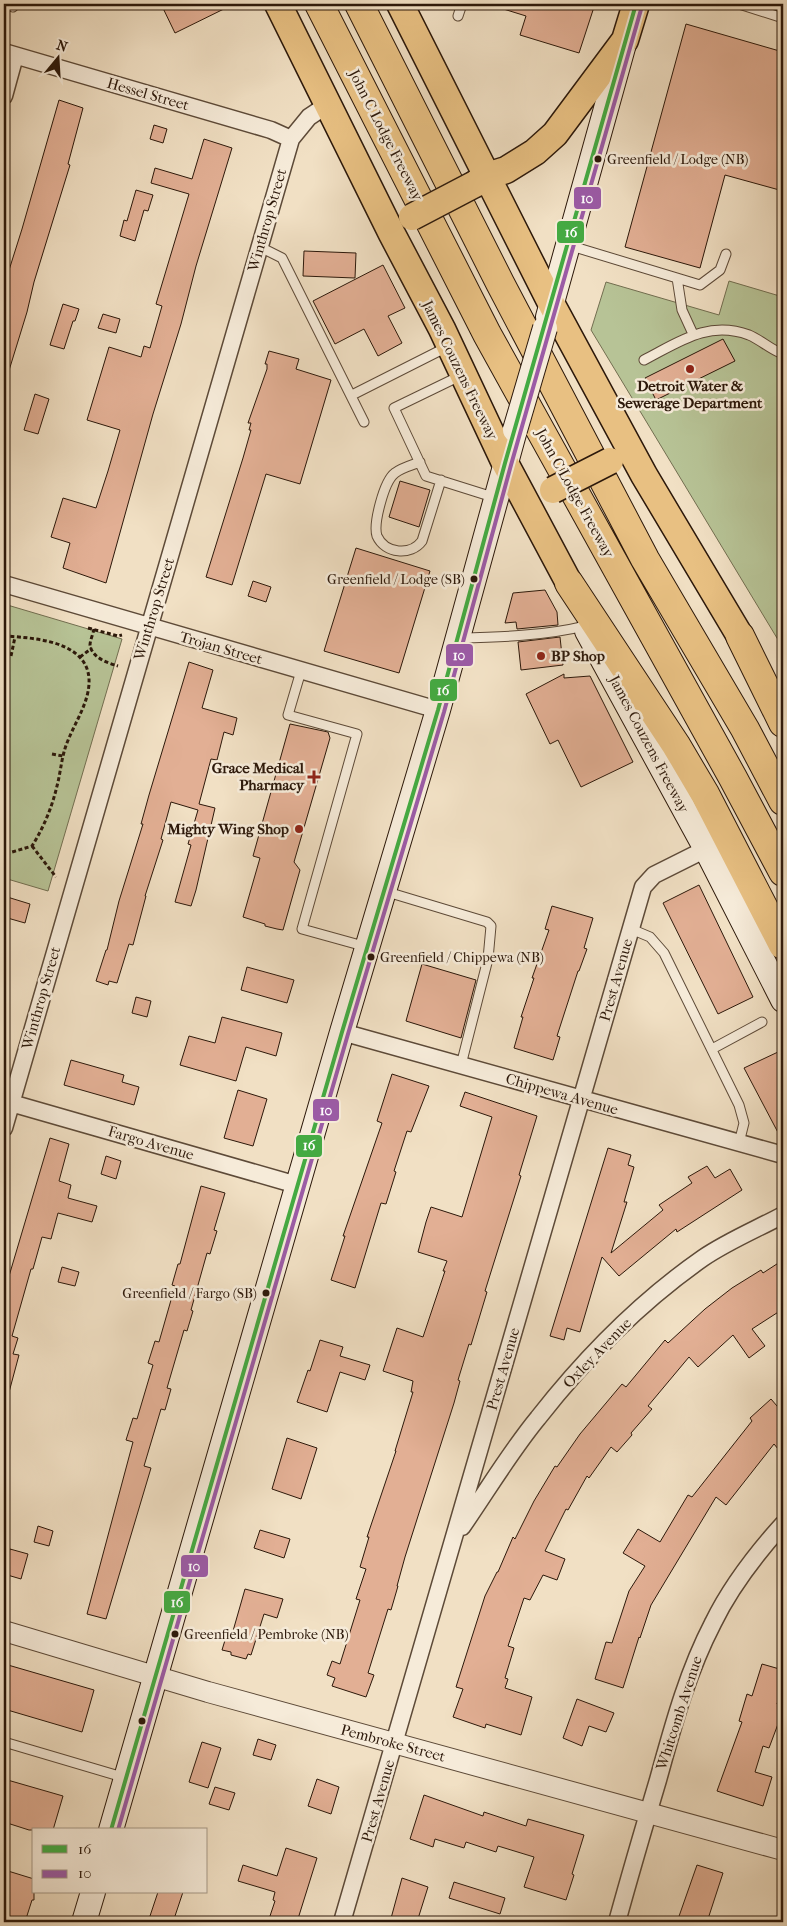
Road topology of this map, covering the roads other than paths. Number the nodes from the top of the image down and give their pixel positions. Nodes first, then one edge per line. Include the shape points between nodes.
1 (4, 4) edge
2 (14, 4) edge
3 (278, 4) edge
4 (319, 4) edge
5 (359, 4) edge
6 (400, 4) edge
7 (462, 4) edge
8 (636, 4) edge
9 (739, 4) edge
10 (458, 16) dead end
11 (783, 18) edge
12 (625, 40) junction
13 (10, 54) edge
14 (4, 96) edge
15 (327, 105) junction
16 (291, 139) junction
17 (481, 180) junction
18 (568, 245) junction
19 (260, 247) junction
20 (399, 248) junction
21 (726, 254) dead end
22 (678, 278) junction
23 (548, 317) junction
24 (693, 334) junction
25 (450, 346) junction
26 (783, 354) edge
27 (644, 360) dead end
28 (463, 375) junction
29 (352, 395) junction
30 (364, 422) dead end
31 (420, 462) junction
32 (506, 463) junction
33 (644, 475) junction
34 (441, 480) junction
35 (496, 498) junction
36 (543, 535) junction
37 (569, 582) junction
38 (4, 584) edge
39 (585, 626) junction
40 (149, 627) junction
41 (740, 636) junction
42 (458, 638) junction
43 (301, 671) junction
44 (783, 698) edge
45 (438, 710) junction
46 (783, 723) edge
47 (783, 801) edge
48 (706, 849) junction
49 (783, 872) edge
50 (384, 891) junction
51 (631, 929) junction
52 (783, 945) edge
53 (367, 947) junction
54 (783, 1000) edge
55 (762, 1022) dead end
56 (342, 1032) junction
57 (712, 1049) junction
58 (461, 1065) junction
59 (581, 1099) junction
60 (7, 1102) edge
61 (4, 1128) edge
62 (739, 1143) junction
63 (783, 1155) edge
64 (297, 1185) junction
65 (783, 1215) edge
66 (783, 1524) edge
67 (455, 1537) junction
68 (4, 1631) edge
69 (156, 1676) junction
70 (4, 1742) edge
71 (394, 1743) junction
72 (126, 1778) junction
73 (648, 1813) junction
74 (112, 1828) edge
75 (783, 1850) edge
76 (92, 1894) edge
77 (84, 1922) edge
78 (342, 1922) edge
79 (617, 1922) edge

1 - 2 lane via 13,7
3 - 15 main road, James Couzens Freeway
4 - 49 highway, John C Lodge Freeway via 487,334
5 - 47 highway, John C Lodge Freeway via 500,283 645,558
6 - 17 main road
7 - 10 lane
8 - 12 main road
9 - 11 lane
12 - 17 main road via 555,134 535,152 506,170
12 - 18 main road
13 - 14 street
13 - 16 street, Hessel Street via 271,130
15 - 16 street, Winthrop Street via 309,117
15 - 20 main road, James Couzens Freeway
16 - 19 street, Winthrop Street
17 - 20 main road, bridge via 412,217 403,228
17 - 23 main road
18 - 22 lane
18 - 23 main road
19 - 29 lane via 282,258
19 - 40 street, Winthrop Street
20 - 25 main road, James Couzens Freeway
21 - 22 lane via 720,270 700,285
22 - 24 lane via 682,310
23 - 32 main road, bridge
23 - 33 main road
24 - 26 lane via 717,329 732,330 751,336
24 - 27 lane
25 - 28 main road, James Couzens Freeway
25 - 29 lane
28 - 31 lane via 394,408
28 - 32 main road, James Couzens Freeway
29 - 30 lane
31 - 34 lane via 426,476
31 - 34 lane via 394,474 387,483 375,527 384,546 402,551 418,546
32 - 35 main road
32 - 36 main road, James Couzens Freeway
33 - 36 main road, bridge via 621,461 610,461 552,490 545,502
33 - 41 main road
34 - 35 lane
35 - 42 main road
36 - 37 main road, James Couzens Freeway
37 - 39 main road, James Couzens Freeway
37 - 52 highway via 705,794
38 - 40 street, Trojan Street
39 - 42 lane via 506,636
39 - 48 main road, James Couzens Freeway
40 - 43 street, Trojan Street
40 - 60 street, Winthrop Street
41 - 44 main road
41 - 46 highway
42 - 45 main road
43 - 45 street, Trojan Street
43 - 53 lane via 288,715 357,734 302,928
45 - 50 main road
48 - 51 street, Prest Avenue via 648,879
48 - 54 main road, James Couzens Freeway
50 - 53 main road
50 - 58 lane via 487,922 491,926 488,959
51 - 57 lane via 650,937 664,953
51 - 59 street, Prest Avenue
53 - 56 main road
55 - 57 lane
56 - 58 street, Chippewa Avenue
56 - 64 main road
57 - 62 lane via 739,1105 744,1123
58 - 59 street, Chippewa Avenue
59 - 62 street, Chippewa Avenue
59 - 67 street, Prest Avenue
60 - 61 street, Winthrop Street
60 - 64 street, Fargo Avenue
62 - 63 street, Chippewa Avenue
64 - 69 main road
65 - 67 street, Oxley Avenue via 704,1258 616,1330 536,1420
66 - 73 street, Whitcomb Avenue via 744,1572 696,1657 679,1703
67 - 71 street, Prest Avenue
68 - 69 street, Pembroke Street
69 - 71 street, Pembroke Street
69 - 72 main road
70 - 72 lane
71 - 73 street, Pembroke Street
71 - 78 street, Prest Avenue
72 - 74 main road
73 - 75 street, Pembroke Street
73 - 79 street, Whitcomb Avenue
76 - 77 main road

